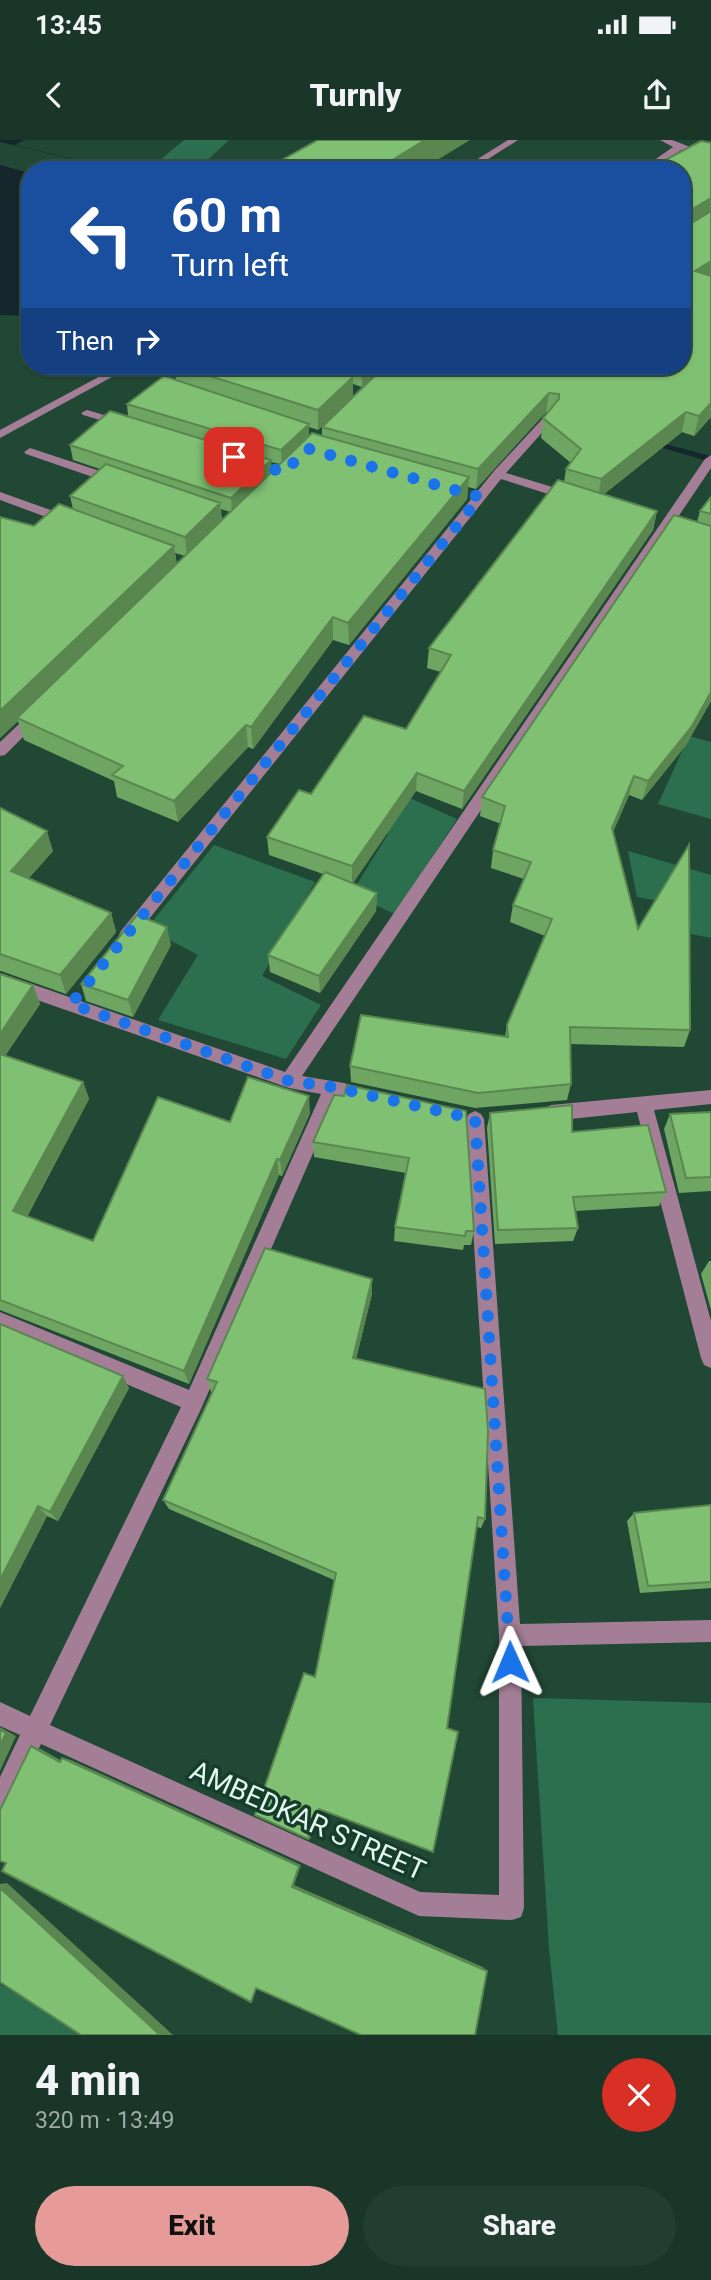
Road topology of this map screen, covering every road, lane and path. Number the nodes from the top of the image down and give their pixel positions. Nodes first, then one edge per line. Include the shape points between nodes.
1 (514, 140) edge
2 (664, 140) edge
3 (680, 146) junction
4 (711, 158) edge
5 (479, 161) edge
6 (658, 161) edge
7 (110, 375) edge
8 (87, 413) dead end
9 (550, 417) edge
10 (139, 429) edge
11 (0, 435) edge
12 (30, 452) dead end
13 (709, 462) edge
14 (498, 474) junction
15 (133, 486) edge
16 (0, 496) edge
17 (588, 502) edge
18 (76, 523) edge
19 (50, 703) edge
20 (0, 751) edge
21 (115, 950) edge
22 (0, 980) edge
23 (289, 1081) junction
24 (333, 1087) junction
25 (357, 1093) edge
26 (711, 1097) edge
27 (645, 1106) junction
28 (452, 1115) edge
29 (527, 1115) edge
30 (0, 1321) edge
31 (711, 1358) edge
32 (194, 1402) junction
33 (711, 1630) edge
34 (510, 1635) junction
35 (0, 1714) edge
36 (36, 1730) junction
37 (0, 1803) edge

1 - 5 street
2 - 3 street
3 - 4 street
3 - 6 street
7 - 11 street
8 - 10 street
9 - 14 street
12 - 15 street
13 - 23 street
14 - 17 street
14 - 21 street via 474,495
16 - 18 street
19 - 20 street
22 - 23 street via 75,999
23 - 24 street
24 - 25 street
24 - 32 street
26 - 27 street
27 - 29 street
27 - 31 street
28 - 34 street via 482,1119
30 - 32 street
32 - 36 street
33 - 34 street
34 - 36 street, AMBEDKAR STREET via 512,1908 419,1904
35 - 36 street, AMBEDKAR STREET
36 - 37 street

